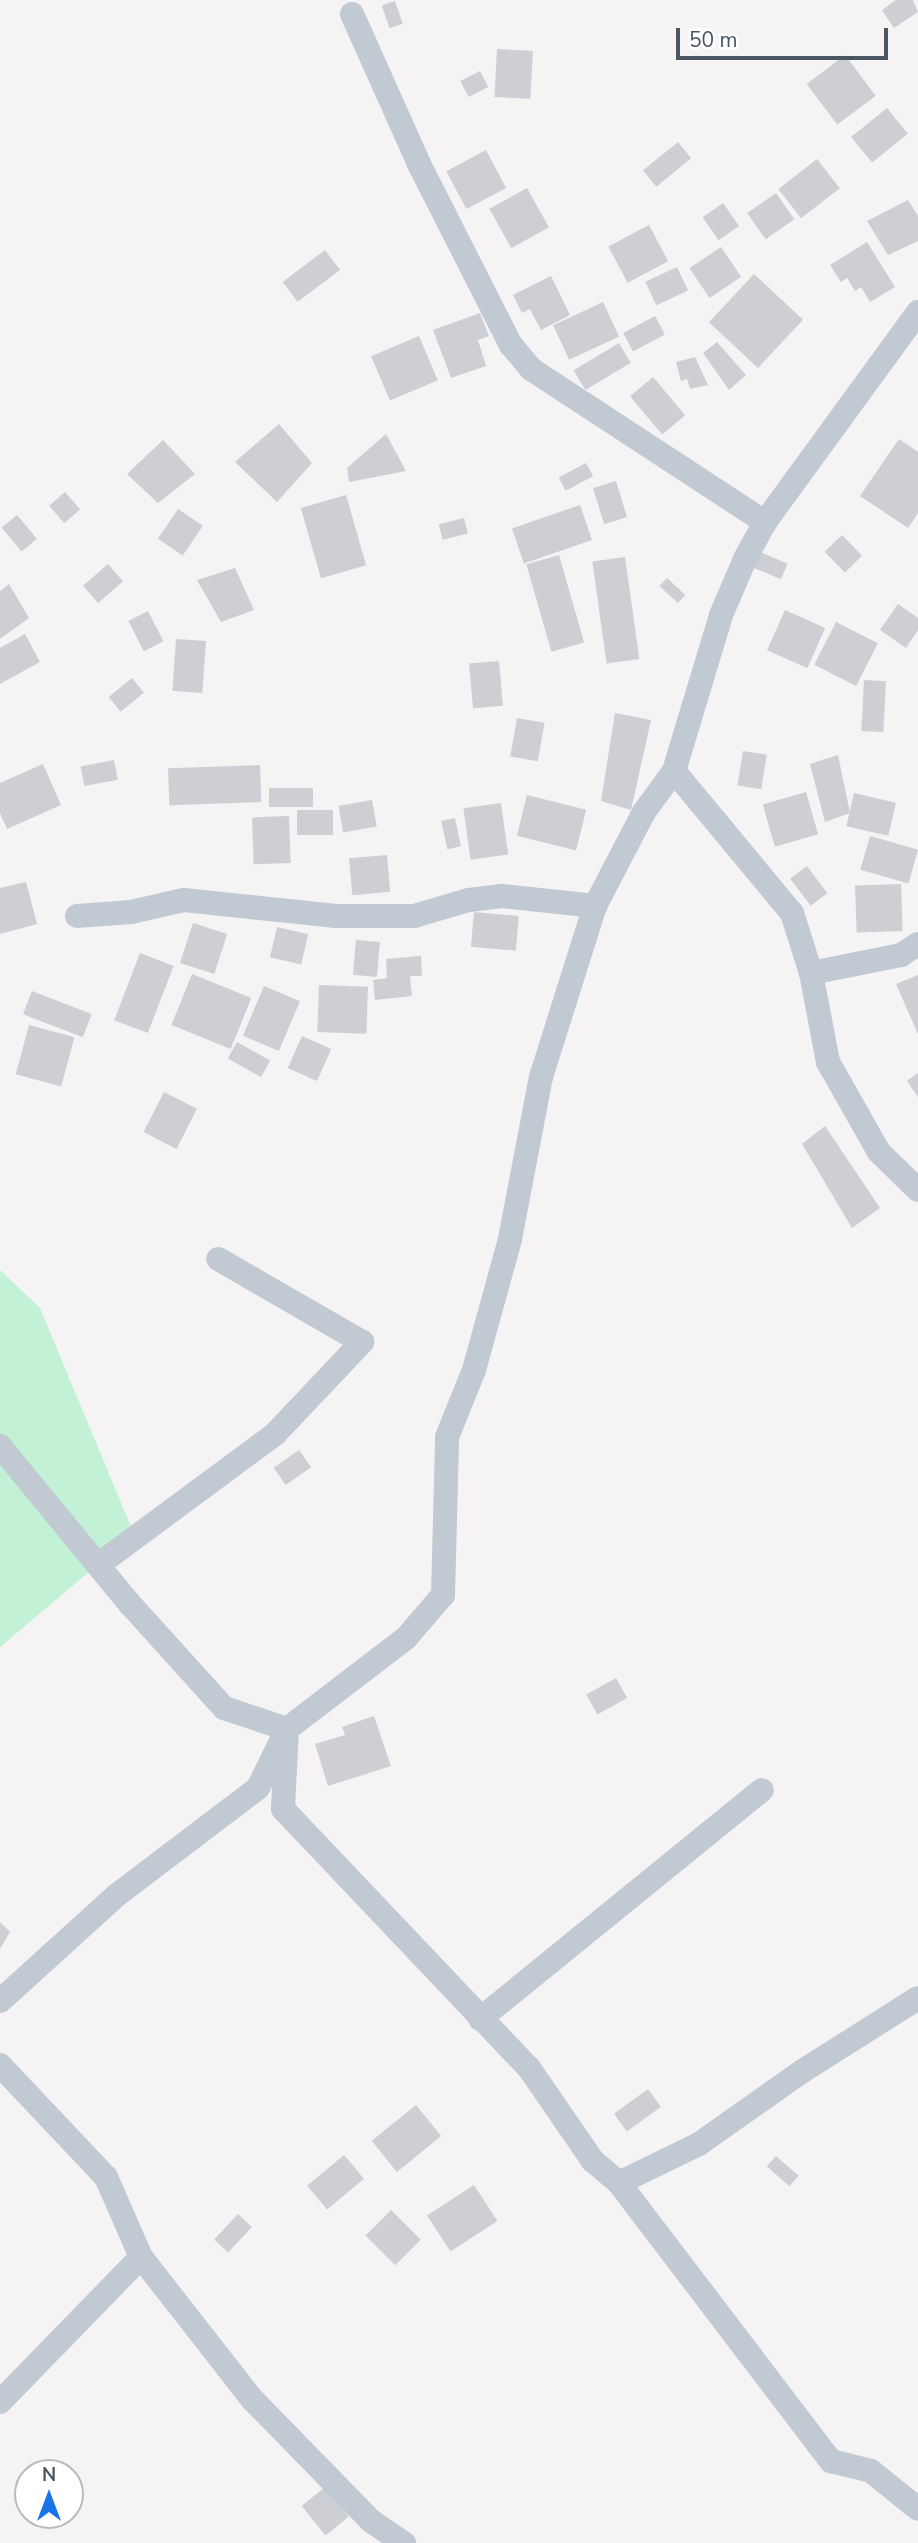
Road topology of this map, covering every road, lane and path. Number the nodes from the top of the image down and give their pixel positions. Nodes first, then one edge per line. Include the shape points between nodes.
1 (352, 14) dead end
2 (918, 312) edge
3 (765, 522) junction
4 (674, 771) junction
5 (595, 906) junction
6 (77, 916) dead end
7 (918, 944) edge
8 (811, 973) junction
9 (918, 1190) edge
10 (218, 1259) dead end
11 (0, 1446) edge
12 (99, 1565) junction
13 (287, 1729) junction
14 (761, 1790) dead end
15 (918, 1998) edge
16 (0, 2001) edge
17 (480, 2019) junction
18 (0, 2065) edge
19 (619, 2183) junction
20 (141, 2257) junction
21 (0, 2402) edge
22 (918, 2509) edge
23 (404, 2543) edge

1 - 3 street via 419,164 511,345 531,369
2 - 3 street
3 - 4 street via 721,615
4 - 5 street via 644,812
4 - 8 street via 792,913
5 - 6 street via 502,896 414,916 336,916 184,900 131,912
5 - 13 street via 541,1077 510,1238 474,1370 447,1437 443,1595 405,1637
7 - 8 street via 901,955
8 - 9 street via 828,1062 879,1152
10 - 12 street via 362,1342 275,1434
11 - 12 street
12 - 13 street via 224,1708
13 - 16 street via 258,1788 117,1895
13 - 17 street via 283,1809
14 - 17 street
15 - 19 street via 699,2144
17 - 19 street via 529,2068 593,2161
18 - 20 street via 106,2177
19 - 22 street via 831,2461 871,2471
20 - 21 street
20 - 23 street via 252,2399 371,2521

